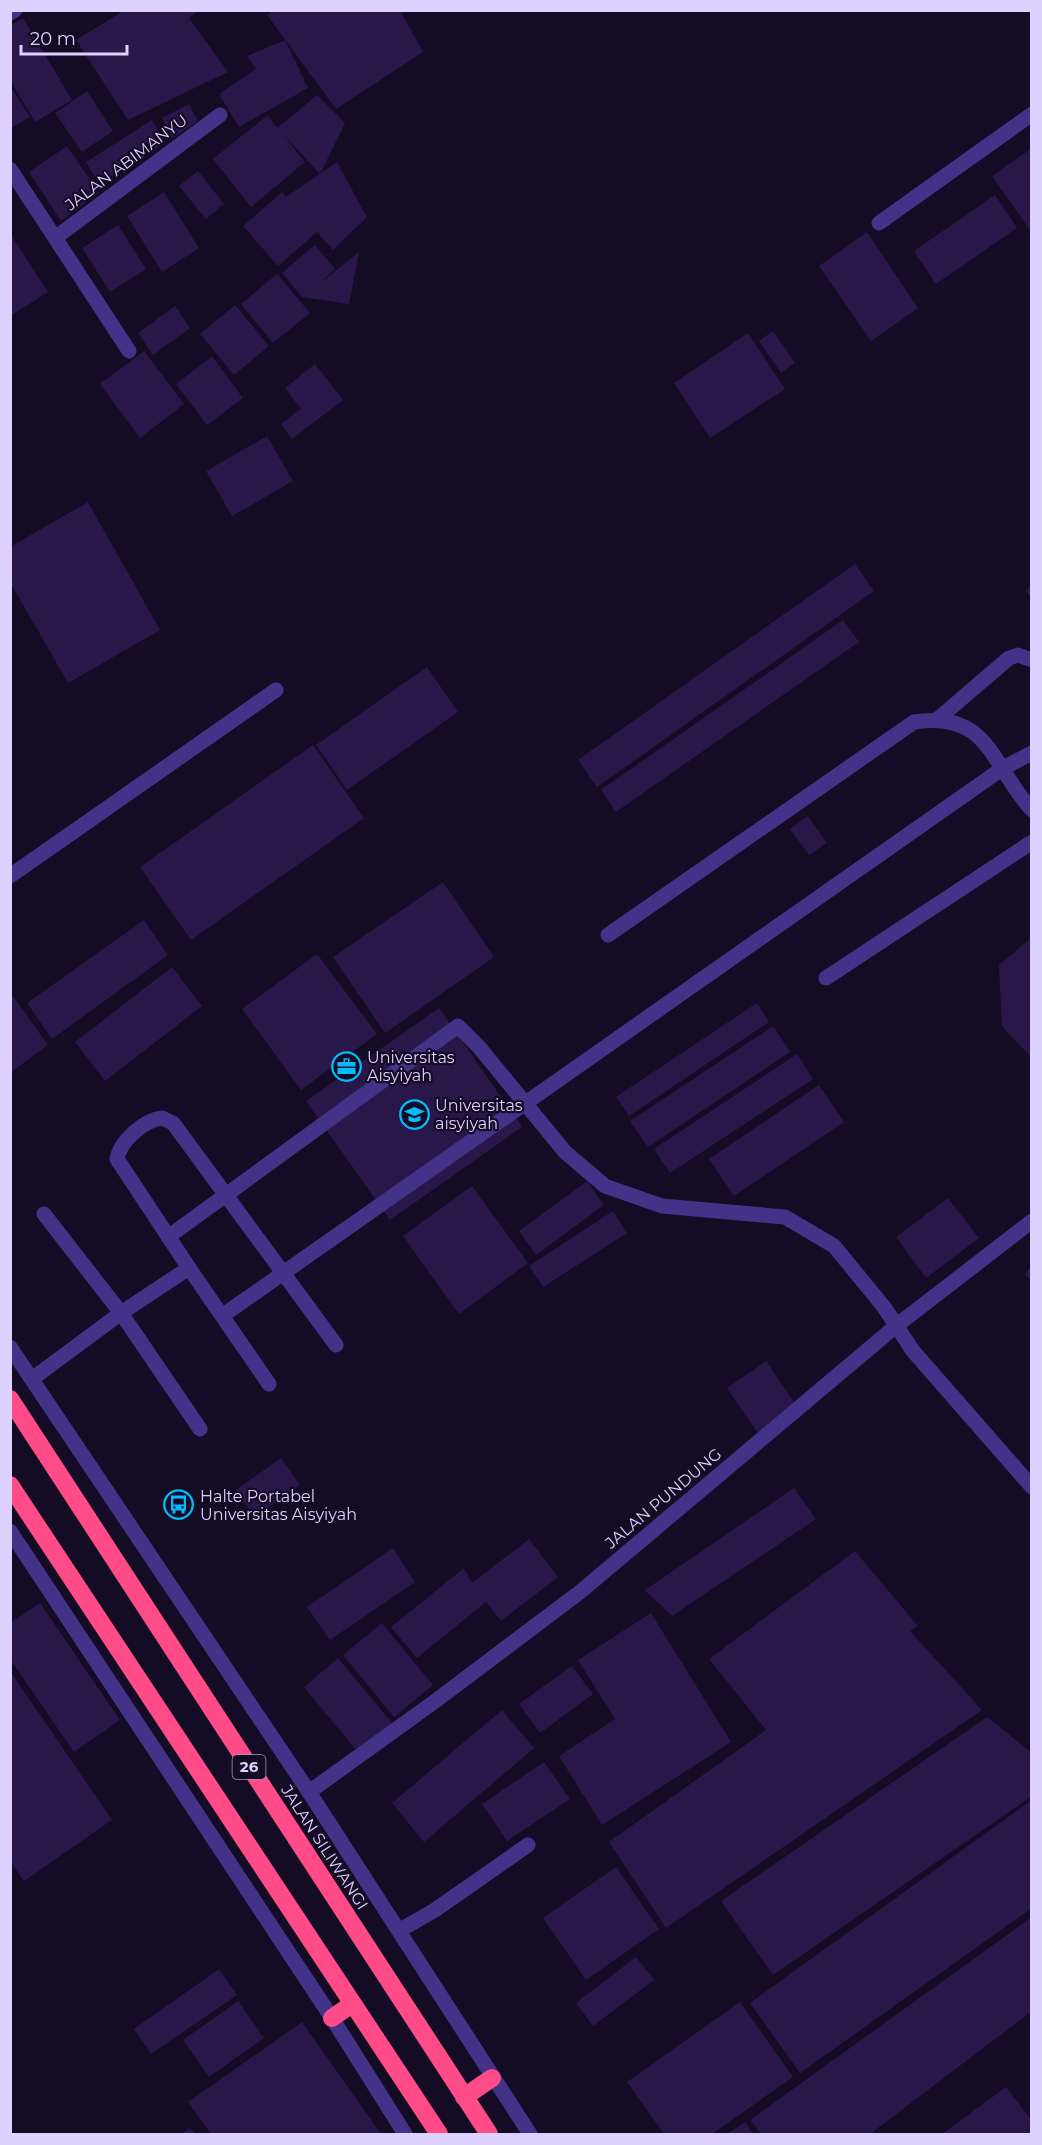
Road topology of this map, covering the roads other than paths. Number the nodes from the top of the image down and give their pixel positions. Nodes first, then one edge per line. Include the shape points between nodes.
1 (15, 10) edge
2 (10, 13) edge
3 (1032, 114) edge
4 (220, 115) dead end
5 (10, 169) edge
6 (879, 224) dead end
7 (55, 238) junction
8 (129, 351) dead end
9 (1032, 660) edge
10 (276, 690) dead end
11 (939, 718) junction
12 (1032, 753) edge
13 (1002, 768) junction
14 (1032, 810) edge
15 (1032, 842) edge
16 (10, 876) edge
17 (608, 935) dead end
18 (826, 978) dead end
19 (526, 1102) junction
20 (226, 1194) junction
21 (44, 1215) dead end
22 (1032, 1221) edge
23 (168, 1237) junction
24 (189, 1268) junction
25 (282, 1273) junction
26 (121, 1313) junction
27 (222, 1316) junction
28 (896, 1326) junction
29 (336, 1345) dead end
30 (10, 1347) edge
31 (32, 1379) junction
32 (269, 1384) dead end
33 (10, 1399) edge
34 (200, 1429) dead end
35 (10, 1485) edge
36 (1032, 1487) edge
37 (10, 1531) edge
38 (309, 1792) junction
39 (528, 1845) dead end
40 (400, 1930) junction
41 (352, 2004) junction
42 (332, 2018) junction
43 (492, 2078) junction
44 (464, 2097) junction
45 (405, 2134) edge
46 (439, 2134) edge
47 (489, 2134) edge
48 (530, 2134) edge

1 - 2 street
3 - 6 street
4 - 7 street, JALAN ABIMANYU
5 - 7 street
7 - 8 street
9 - 11 street via 1018,655 1009,658
10 - 16 street
11 - 13 street via 971,731 987,744
11 - 17 street via 914,722
12 - 13 street
13 - 14 street
13 - 19 street
15 - 18 street
19 - 20 street via 458,1026
19 - 25 street
19 - 28 street via 565,1152 605,1186 662,1206 785,1217 834,1246
20 - 23 street
20 - 23 street via 172,1123 162,1118 147,1123 121,1147 117,1159
20 - 25 street
21 - 26 street
22 - 28 street, JALAN PUNDUNG
23 - 24 street
24 - 26 street
24 - 27 street
25 - 27 street
25 - 29 street
26 - 31 street
26 - 34 street
27 - 32 street
28 - 36 street via 913,1351
28 - 38 street, JALAN PUNDUNG via 580,1592
30 - 31 street
31 - 38 street
33 - 44 highway, JALAN SILIWANGI / 26
35 - 41 highway, 26
37 - 42 street
38 - 40 street
39 - 40 street
40 - 43 street
41 - 42 highway
41 - 46 highway, 26
42 - 45 street
43 - 44 highway
43 - 48 street
44 - 47 highway, JALAN SILIWANGI / 26

